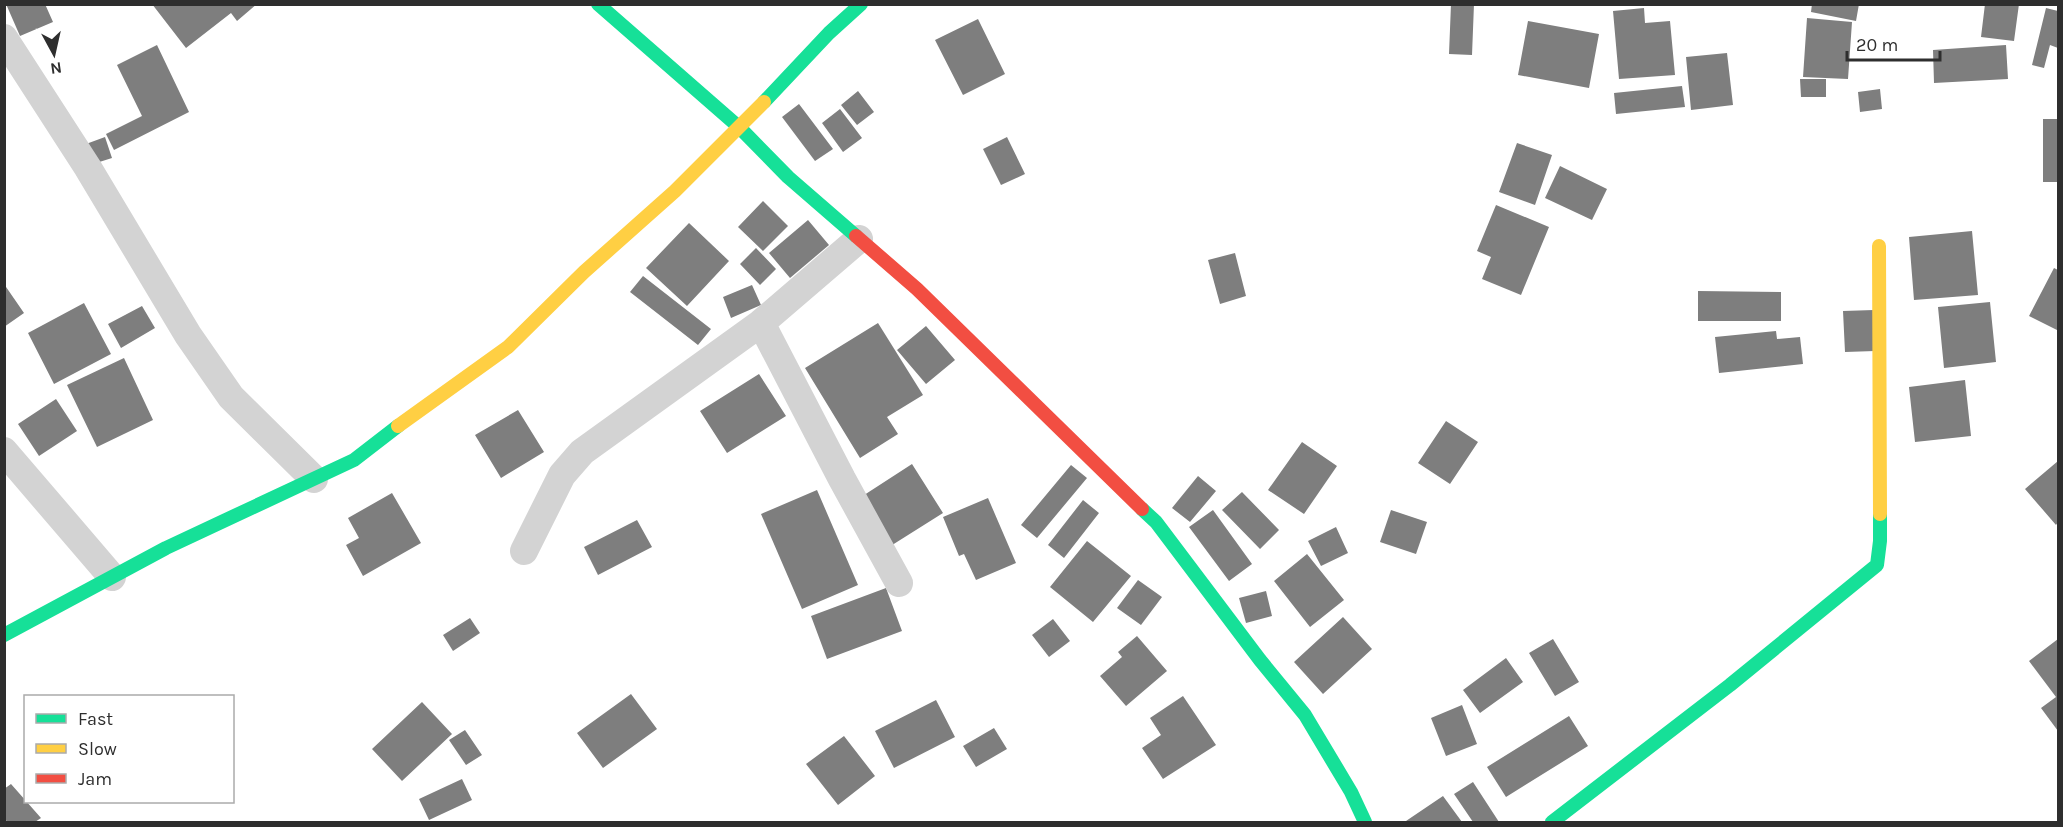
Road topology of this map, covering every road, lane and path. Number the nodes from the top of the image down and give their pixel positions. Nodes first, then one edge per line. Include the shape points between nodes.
1 (598, 4) edge
2 (861, 4) edge
3 (4, 38) edge
4 (740, 128) junction
5 (859, 239) junction
6 (1880, 246) dead end
7 (760, 323) junction
8 (4, 451) edge
9 (314, 479) junction
10 (524, 551) dead end
11 (112, 577) junction
12 (899, 583) dead end
13 (4, 634) edge
14 (1365, 822) edge
15 (1552, 822) edge

1 - 4 street
2 - 4 street
3 - 9 street via 188,335 231,397
4 - 5 street via 788,177
4 - 9 street via 508,347 354,460
5 - 7 street
5 - 14 street via 917,289 1156,522 1305,715
6 - 15 street via 1877,565
7 - 10 street via 582,452 562,475
7 - 12 street
8 - 11 street
9 - 11 street
11 - 13 street

